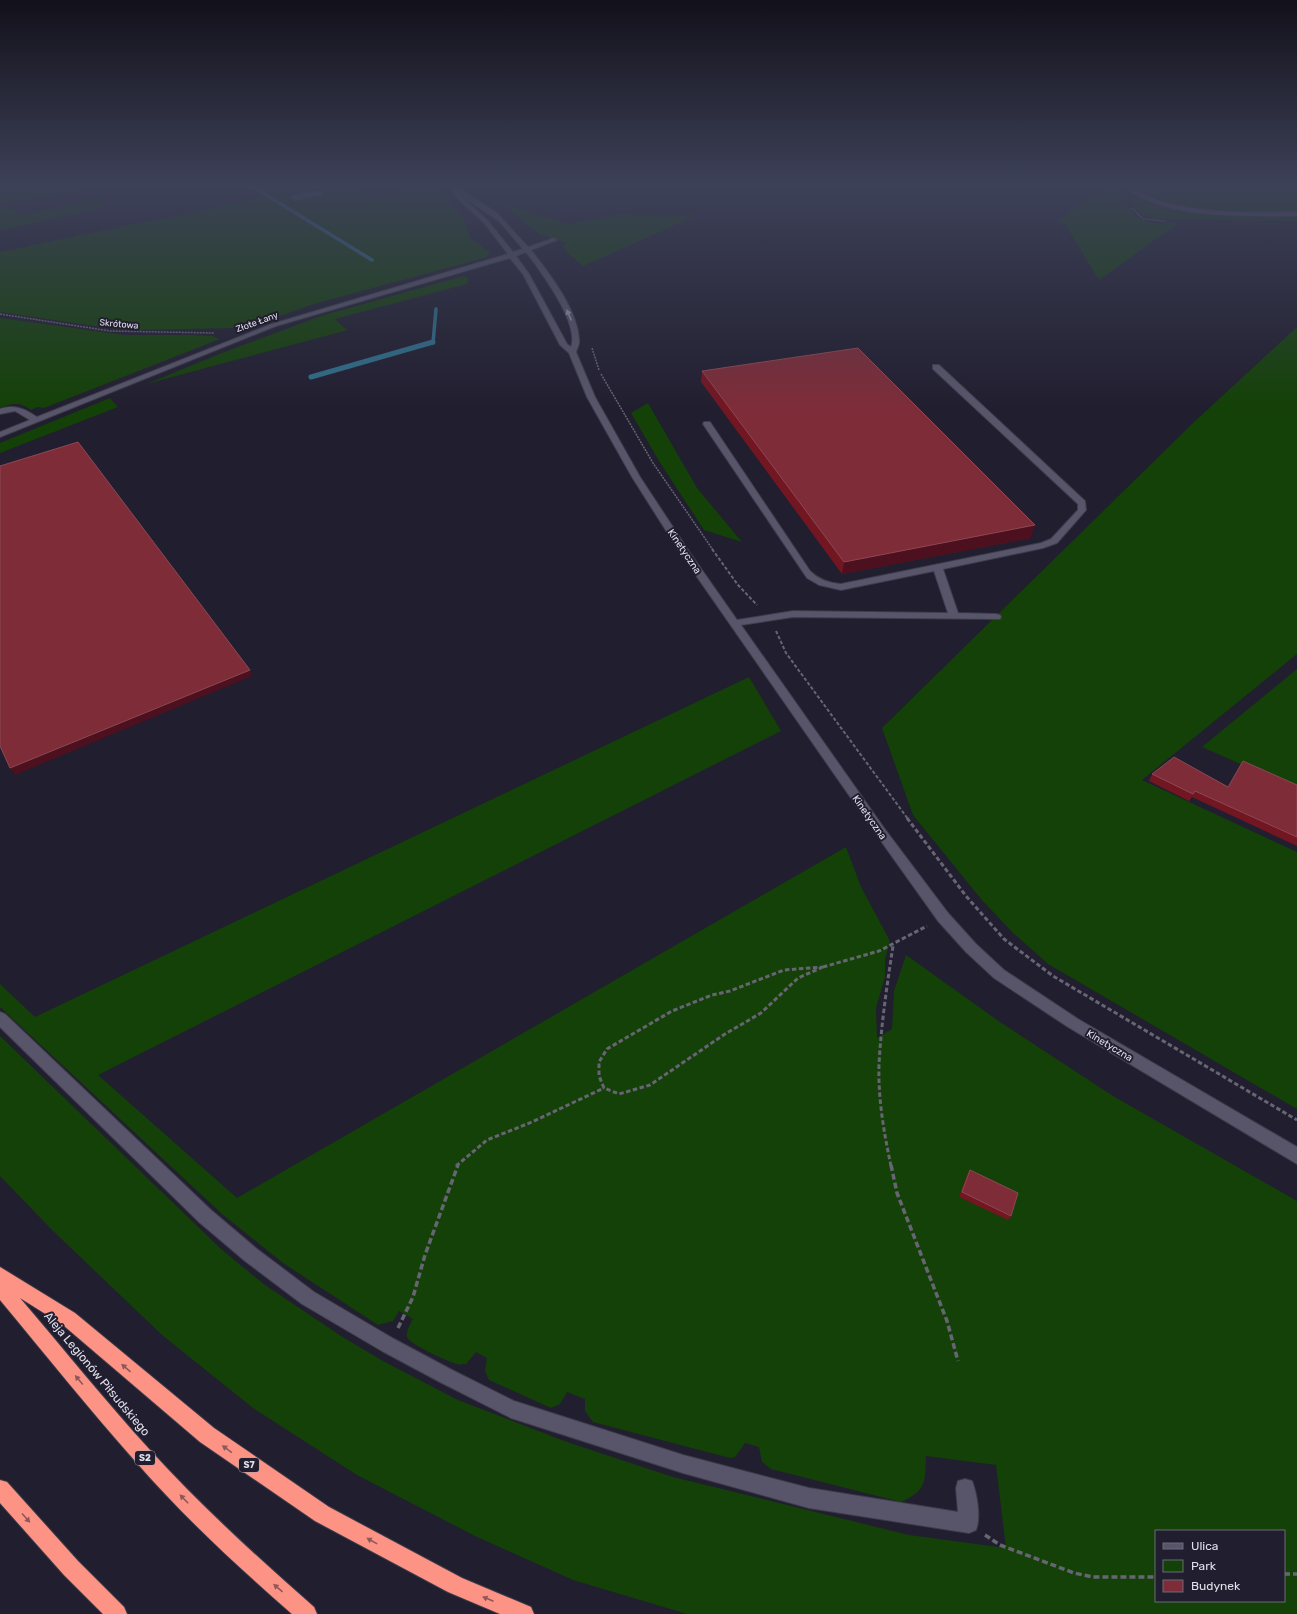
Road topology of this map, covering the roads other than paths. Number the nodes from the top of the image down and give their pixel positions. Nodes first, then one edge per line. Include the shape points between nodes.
1 (507, 257) edge
2 (513, 257) edge
3 (533, 257) edge
4 (572, 352) junction
5 (936, 367) dead end
6 (0, 412) edge
7 (36, 420) junction
8 (707, 424) dead end
9 (0, 435) edge
10 (938, 568) junction
11 (954, 616) junction
12 (996, 617) dead end
13 (735, 623) junction
14 (0, 1018) edge
15 (1297, 1156) edge
16 (0, 1274) edge
17 (0, 1286) edge
18 (965, 1488) dead end
19 (0, 1489) edge
20 (117, 1614) edge
21 (307, 1614) edge
22 (524, 1614) edge

1 - 7 street, Złote Łany via 274,326
2 - 4 street, Kinetyczna via 530,280 564,345
4 -> 3 street, Kinetyczna via 576,340 571,319
4 - 13 street, Kinetyczna via 591,397 636,477
5 - 10 street via 1083,506 1049,544
6 - 7 street via 18,408
7 - 9 street, Złote Łany
8 - 10 street via 807,573 817,581 841,587
10 - 11 street
11 - 12 street
11 - 13 street via 793,614
13 - 15 street, Kinetyczna via 880,831 943,917 971,948 999,974 1073,1023
14 - 18 street via 205,1216 250,1255 308,1298 388,1345 511,1409 683,1464 809,1498 969,1523
22 -> 16 highway, S7 via 455,1585 322,1514 207,1435 69,1319
21 -> 17 highway, Aleja Legionów Piłsudskiego / S2 via 255,1569 143,1456
19 -> 20 highway

